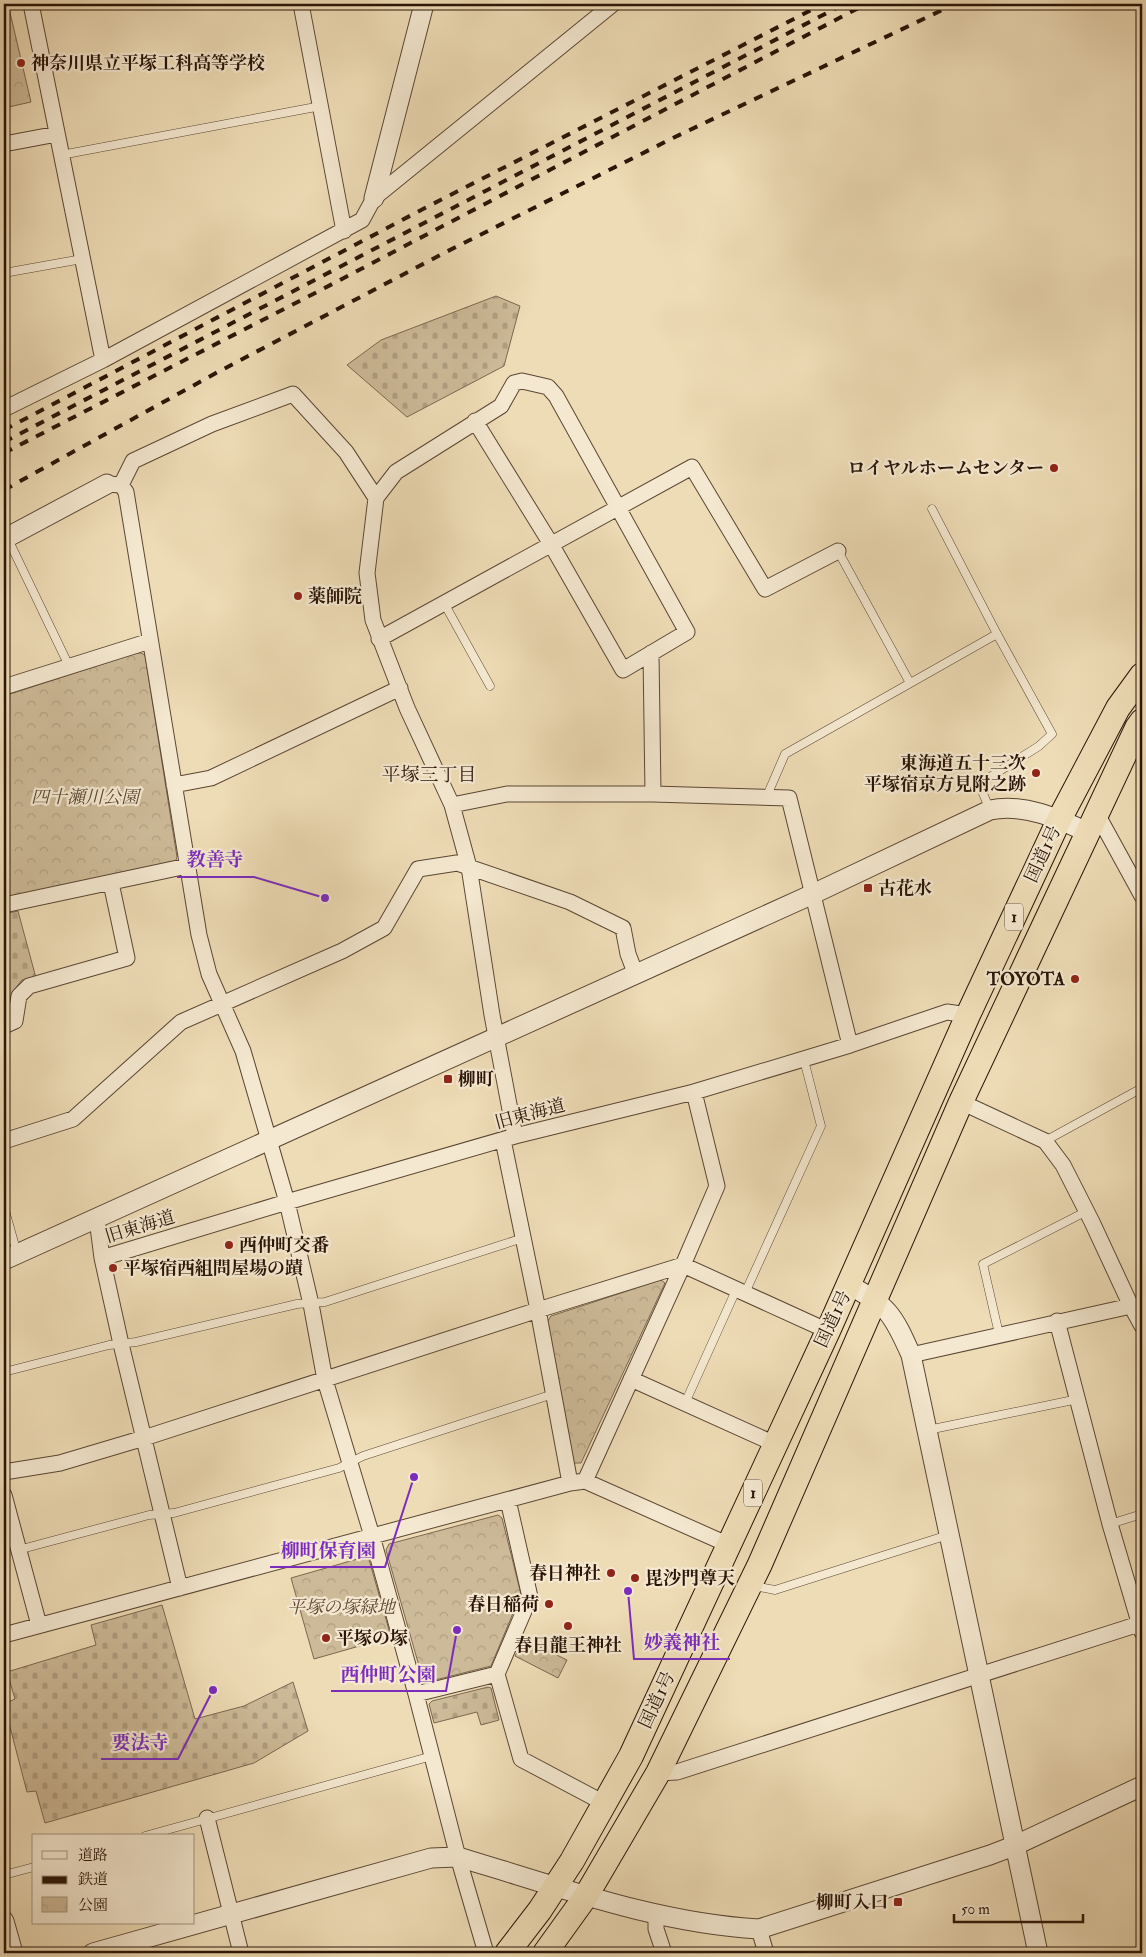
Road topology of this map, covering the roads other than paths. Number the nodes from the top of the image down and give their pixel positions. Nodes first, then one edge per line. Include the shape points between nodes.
1 (35, 4) edge
2 (302, 4) edge
3 (424, 4) edge
4 (613, 4) edge
5 (321, 106) junction
6 (57, 134) junction
7 (4, 144) edge
8 (61, 155) junction
9 (374, 198) junction
10 (344, 231) junction
11 (82, 258) junction
12 (4, 273) edge
13 (103, 360) junction
14 (4, 409) edge
15 (475, 422) junction
16 (114, 485) junction
17 (376, 498) junction
18 (618, 506) junction
19 (932, 509) dead end
20 (5, 538) edge
21 (551, 544) junction
22 (838, 551) joint
23 (444, 603) junction
24 (997, 634) junction
25 (379, 638) junction
26 (150, 641) junction
27 (651, 653) junction
28 (69, 666) junction
29 (1142, 676) edge
30 (910, 683) junction
31 (490, 686) dead end
32 (4, 687) edge
33 (400, 688) junction
34 (1142, 722) edge
35 (174, 785) junction
36 (653, 794) junction
37 (766, 798) junction
38 (452, 805) junction
39 (990, 810) junction
40 (1059, 820) junction
41 (1092, 822) junction
42 (187, 866) junction
43 (469, 867) junction
44 (111, 883) junction
45 (813, 894) junction
46 (1142, 896) edge
47 (4, 905) edge
48 (636, 974) junction
49 (221, 1004) junction
50 (968, 1015) junction
51 (4, 1026) edge
52 (496, 1038) junction
53 (850, 1045) junction
54 (804, 1060) junction
55 (1142, 1088) edge
56 (694, 1092) junction
57 (961, 1102) junction
58 (509, 1138) junction
59 (269, 1140) junction
60 (1045, 1141) junction
61 (4, 1142) edge
62 (287, 1202) junction
63 (4, 1207) edge
64 (1087, 1211) junction
65 (97, 1219) junction
66 (523, 1238) junction
67 (10, 1257) edge
68 (102, 1258) junction
69 (683, 1265) junction
70 (849, 1285) junction
71 (741, 1290) junction
72 (876, 1299) junction
73 (311, 1304) junction
74 (1131, 1306) junction
75 (538, 1310) junction
76 (1058, 1321) junction
77 (1142, 1326) edge
78 (828, 1331) junction
79 (999, 1334) junction
80 (121, 1344) junction
81 (910, 1355) junction
82 (4, 1372) edge
83 (631, 1379) junction
84 (325, 1380) junction
85 (553, 1394) junction
86 (1078, 1399) junction
87 (685, 1403) junction
88 (926, 1430) junction
89 (144, 1438) junction
90 (776, 1444) junction
91 (350, 1463) junction
92 (4, 1472) edge
93 (577, 1482) junction
94 (4, 1495) edge
95 (508, 1500) junction
96 (163, 1514) junction
97 (1142, 1514) edge
98 (1110, 1524) junction
99 (948, 1535) junction
100 (372, 1536) junction
101 (729, 1545) junction
102 (18, 1550) junction
103 (750, 1585) junction
104 (180, 1588) junction
105 (39, 1625) junction
106 (1141, 1627) edge
107 (4, 1635) edge
108 (498, 1674) junction
109 (979, 1674) junction
110 (416, 1694) junction
111 (432, 1756) junction
112 (658, 1773) junction
113 (1142, 1786) edge
114 (604, 1803) junction
115 (207, 1818) junction
116 (152, 1834) edge
117 (1016, 1844) junction
118 (458, 1857) junction
119 (32, 1868) edge
120 (4, 1875) edge
121 (556, 1886) junction
122 (586, 1896) junction
123 (232, 1915) junction
124 (656, 1915) junction
125 (4, 1921) edge
126 (759, 1929) junction
127 (555, 1949) edge
128 (12, 1953) edge
129 (93, 1953) edge
130 (241, 1953) edge
131 (486, 1953) edge
132 (507, 1953) edge
133 (664, 1953) edge
134 (766, 1953) edge
135 (1038, 1953) edge

1 - 6 street
2 - 5 street
3 - 9 street
4 - 9 street
5 - 8 lane
5 - 10 street
6 - 7 street
6 - 8 street
8 - 11 street
9 - 10 street via 362,220
10 - 13 street
11 - 12 lane
11 - 13 street
13 - 14 street
15 - 17 street via 396,472
15 - 18 street via 501,406 514,383 522,381 548,387
15 - 21 street
16 - 17 street via 133,461 212,424 293,394 346,452
16 - 20 street
16 - 26 street via 126,492
17 - 25 street via 367,573 373,620
18 - 21 street
18 - 22 street via 692,467 764,588
18 - 27 street via 687,632
19 - 24 lane
20 - 28 lane
21 - 23 street
21 - 27 street via 623,670
22 - 30 lane
23 - 25 street
23 - 31 lane
24 - 30 lane
24 - 39 lane via 1052,734 1039,746 979,784
25 - 33 street
26 - 28 street
26 - 35 street
27 - 36 street
28 - 32 street
29 - 40 highway, 国道1号 / 1 via 1118,708
30 - 37 lane via 785,754
33 - 35 street via 211,778
33 - 38 street
34 - 41 highway, 国道1号 / 1
35 - 42 street
36 - 37 street
36 - 38 street via 507,794
37 - 45 street via 789,798
38 - 43 street
39 - 40 street via 1015,807
39 - 45 street
40 - 41 street
40 - 50 highway, 国道1号 / 1
41 - 46 street
41 - 57 highway, 国道1号 / 1
42 - 44 street
42 - 49 street via 198,935
43 - 48 street via 570,902 623,928
43 - 49 street via 457,863 418,869 384,928 342,952
43 - 52 street
44 - 47 street
44 - 51 street via 127,958 29,986 19,996 15,1021
45 - 48 street
45 - 53 street
48 - 52 street
49 - 59 street via 243,1052
49 - 61 street via 181,1022 73,1119
50 - 53 street, 旧東海道 via 949,1012
50 - 70 highway, 国道1号 / 1
52 - 58 street
52 - 59 street
53 - 54 street, 旧東海道
54 - 56 street, 旧東海道
54 - 71 lane via 821,1126
55 - 60 lane
56 - 58 street, 旧東海道
56 - 69 street via 716,1186
57 - 60 street
57 - 72 highway, 国道1号 / 1
58 - 62 street, 旧東海道
58 - 66 street
59 - 62 street
59 - 65 street
60 - 64 street via 1063,1165
62 - 68 street, 旧東海道
62 - 73 street
63 - 67 lane
64 - 74 street
64 - 79 lane via 983,1264
65 - 67 street
65 - 68 street
66 - 73 lane
66 - 75 street
68 - 80 street
69 - 71 street
69 - 75 street
69 - 83 street
70 - 72 street
70 - 78 highway, 国道1号 / 1
71 - 78 street
71 - 87 lane
72 - 81 street via 894,1319
72 - 103 highway, 国道1号 / 1
73 - 80 lane via 297,1304
73 - 84 street
74 - 76 street
74 - 77 street
75 - 84 street
75 - 85 street
76 - 79 street
76 - 86 street
78 - 90 highway, 国道1号 / 1
79 - 81 street
80 - 82 lane
80 - 89 street
81 - 88 street
83 - 87 street
83 - 93 street
84 - 89 street
84 - 91 street
85 - 91 lane
85 - 93 street
86 - 88 lane
86 - 98 street
87 - 90 street
88 - 99 street
89 - 92 street via 60,1463
89 - 96 street
90 - 101 highway, 国道1号 / 1
91 - 96 lane
91 - 100 street
93 - 95 street
93 - 101 street
94 - 102 street
95 - 100 street
95 - 108 street via 530,1597
96 - 102 lane
96 - 104 street
97 - 98 lane
98 - 106 street
99 - 103 lane via 775,1590
99 - 109 street
100 - 104 street
100 - 110 street
101 - 114 highway, 国道1号 / 1 via 631,1756
102 - 105 street
103 - 112 highway, 国道1号 / 1
104 - 105 street
105 - 107 street
106 - 109 street
108 - 110 street
108 - 114 street via 521,1759
109 - 112 street via 677,1772
109 - 117 street
110 - 111 street
111 - 115 lane
111 - 118 street
112 - 122 highway, 国道1号 / 1
113 - 117 street
114 - 121 highway, 国道1号 / 1
115 - 116 lane
115 - 123 street
117 - 126 street
117 - 135 street
118 - 121 street
118 - 123 street via 431,1858
118 - 131 street
119 - 120 lane
121 - 122 street
121 - 132 highway, 国道1号 / 1
122 - 124 street
122 - 127 highway, 国道1号 / 1
123 - 129 street
123 - 130 street
124 - 126 street via 728,1928
124 - 133 street via 656,1929
125 - 128 street
126 - 134 street

